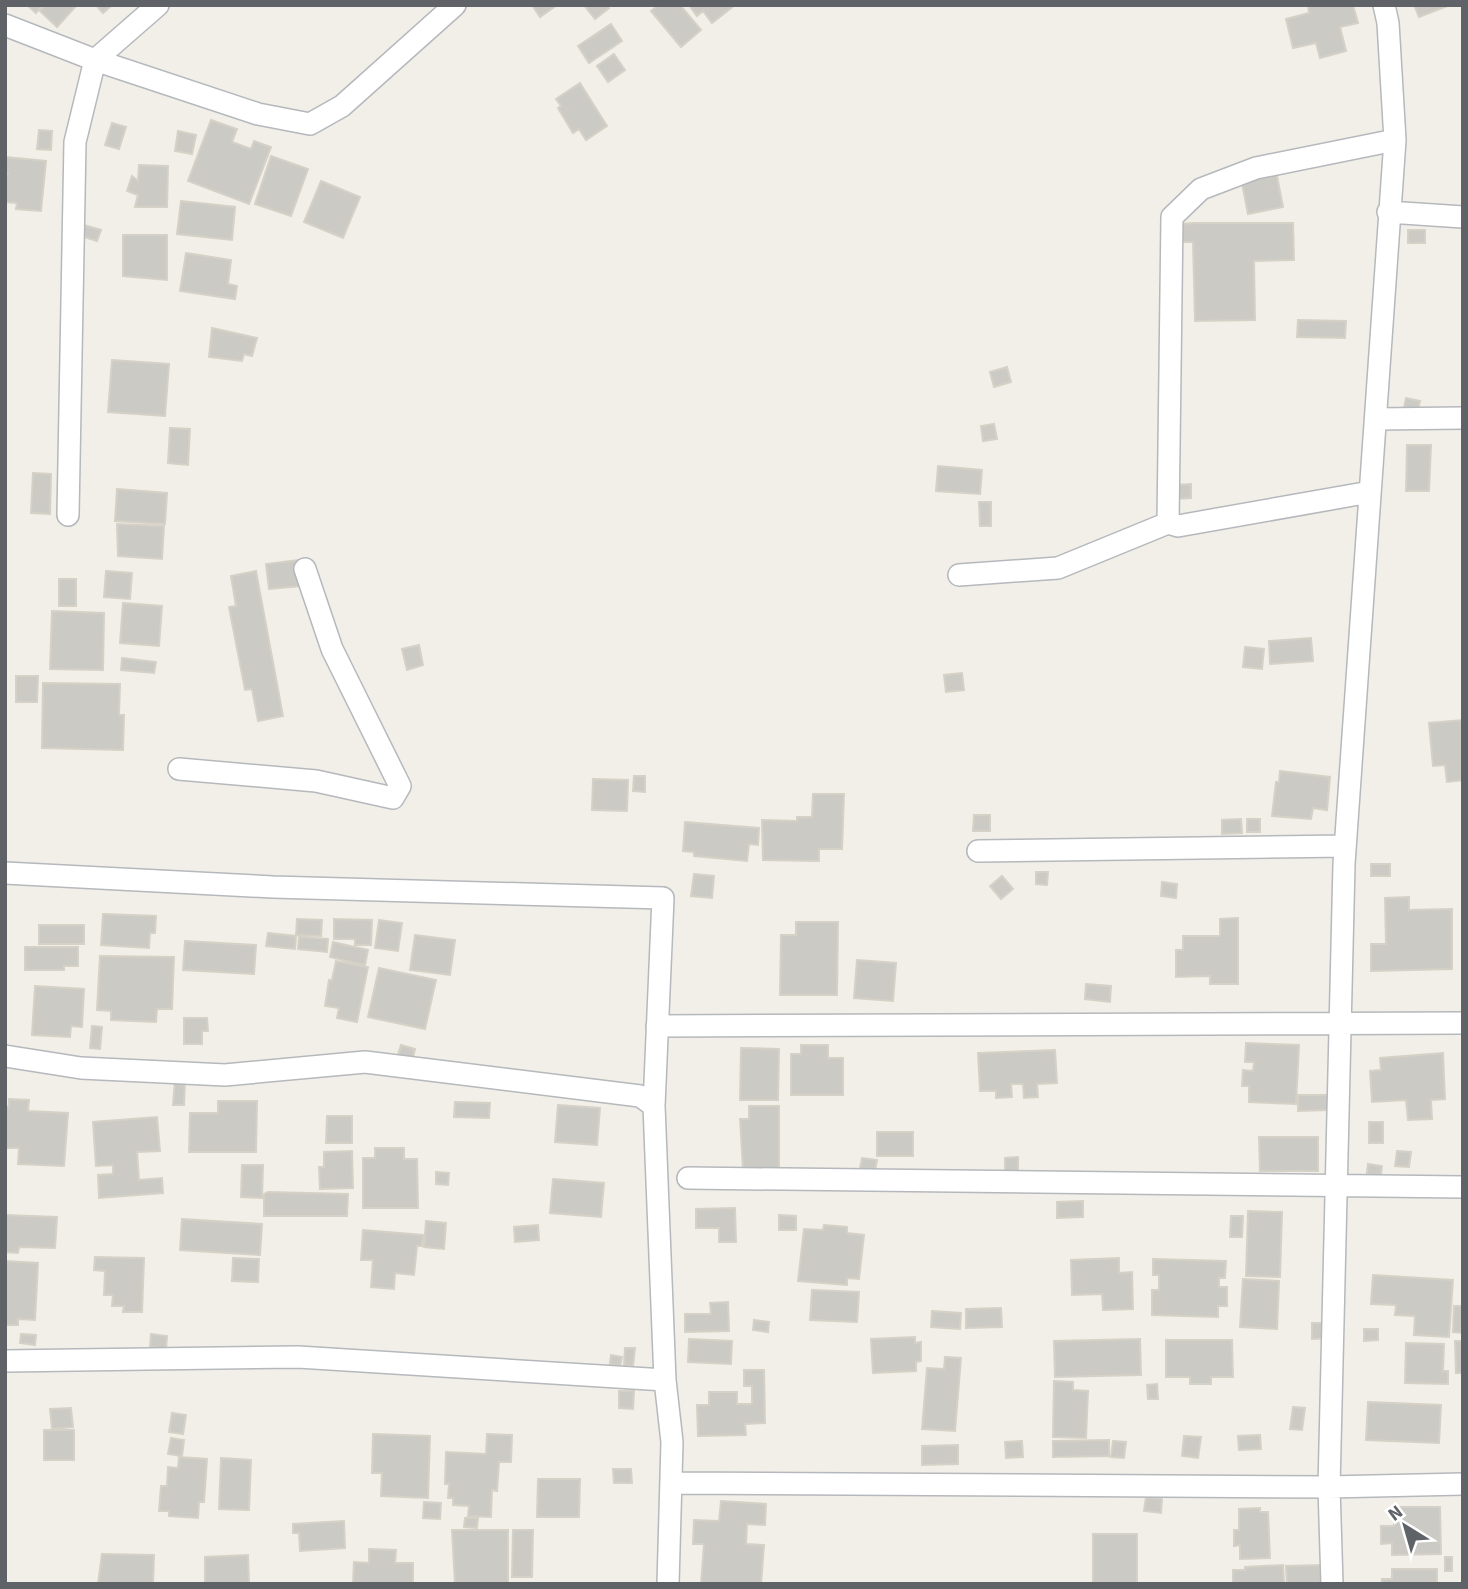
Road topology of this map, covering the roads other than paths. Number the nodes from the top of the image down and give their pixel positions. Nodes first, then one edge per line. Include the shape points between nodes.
1 (158, 5) edge
2 (455, 5) edge
3 (1384, 5) edge
4 (5, 25) edge
5 (95, 60) junction
6 (1395, 140) junction
7 (1388, 212) junction
8 (1463, 217) edge
9 (1463, 418) edge
10 (1376, 419) junction
11 (1370, 492) junction
12 (68, 515) dead end
13 (1168, 523) junction
14 (306, 569) dead end
15 (959, 575) dead end
16 (179, 769) dead end
17 (1345, 846) junction
18 (978, 850) dead end
19 (5, 873) edge
20 (1463, 1023) edge
21 (657, 1026) junction
22 (1339, 1026) junction
23 (5, 1056) edge
24 (653, 1106) junction
25 (688, 1178) dead end
26 (1338, 1186) junction
27 (1463, 1187) edge
28 (5, 1361) edge
29 (666, 1380) junction
30 (671, 1483) junction
31 (1463, 1484) edge
32 (1329, 1487) junction
33 (668, 1584) edge
34 (1332, 1584) edge

1 - 5 street
2 - 5 street via 342,106 310,124 258,114
3 - 6 street
4 - 5 street
5 - 12 street via 75,142
6 - 7 street
6 - 13 street via 1256,168 1201,189 1172,217
7 - 8 street
7 - 10 street
9 - 10 street
10 - 11 street
11 - 13 street via 1178,526
11 - 17 street
13 - 15 street via 1058,568
14 - 16 street via 332,649 400,786 393,798 316,781
17 - 18 street
17 - 22 street
19 - 21 street via 273,887 663,898
20 - 22 street
21 - 22 street
21 - 24 street
22 - 26 street
23 - 24 street via 82,1068 225,1075 365,1062 640,1096
24 - 29 street
25 - 26 street
26 - 27 street
26 - 32 street
28 - 29 street via 298,1357
29 - 30 street
30 - 32 street
30 - 33 street
31 - 32 street
32 - 34 street

